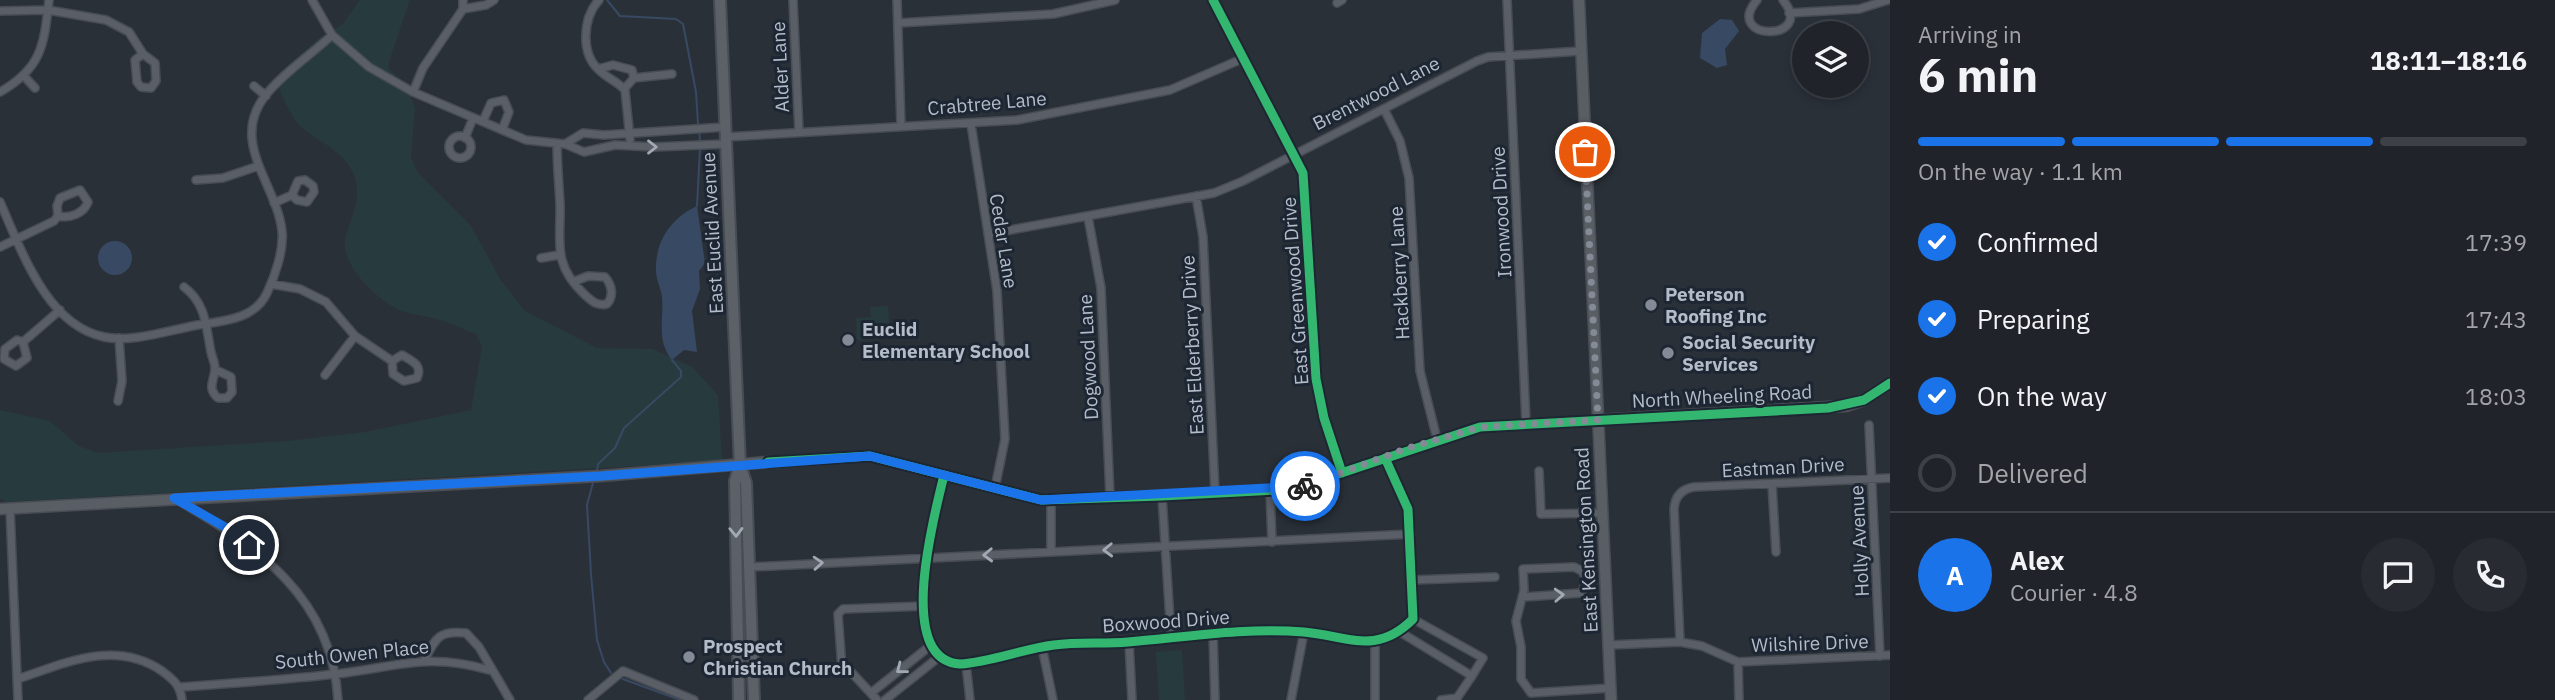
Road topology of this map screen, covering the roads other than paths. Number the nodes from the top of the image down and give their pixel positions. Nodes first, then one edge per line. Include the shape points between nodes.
1 (48, 0) edge
2 (312, 0) edge
3 (463, 0) edge
4 (494, 0) edge
5 (599, 0) edge
6 (720, 0) edge
7 (793, 0) edge
8 (897, 0) edge
9 (1115, 0) edge
10 (1213, 0) edge
11 (1507, 0) edge
12 (1578, 0) edge
13 (1756, 0) edge
14 (1783, 0) edge
15 (1888, 0) edge
16 (463, 9) junction
17 (48, 10) junction
18 (0, 11) edge
19 (1789, 13) junction
20 (898, 23) junction
21 (332, 35) junction
22 (1581, 51) junction
23 (143, 54) junction
24 (1510, 55) junction
25 (1244, 58) junction
26 (598, 69) junction
27 (672, 74) dead end
28 (24, 76) junction
29 (634, 78) junction
30 (254, 86) dead end
31 (35, 88) dead end
32 (624, 89) junction
33 (0, 92) edge
34 (413, 92) junction
35 (265, 96) junction
36 (1384, 109) junction
37 (473, 117) junction
38 (483, 121) junction
39 (971, 124) junction
40 (901, 126) junction
41 (502, 130) junction
42 (799, 132) junction
43 (630, 136) junction
44 (725, 136) junction
45 (466, 138) dead end
46 (561, 144) junction
47 (1294, 155) junction
48 (258, 166) junction
49 (196, 180) dead end
50 (292, 195) dead end
51 (1196, 197) junction
52 (0, 202) edge
53 (274, 202) junction
54 (58, 216) junction
55 (1088, 217) junction
56 (988, 234) junction
57 (16, 239) junction
58 (0, 247) edge
59 (559, 255) junction
60 (541, 258) dead end
61 (573, 282) junction
62 (271, 284) junction
63 (184, 287) dead end
64 (60, 310) junction
65 (206, 324) junction
66 (355, 336) junction
67 (119, 338) junction
68 (23, 342) dead end
69 (392, 361) dead end
70 (216, 370) dead end
71 (326, 375) dead end
72 (1890, 383) edge
73 (118, 401) dead end
74 (1598, 420) junction
75 (1526, 422) junction
76 (1869, 425) dead end
77 (1437, 439) junction
78 (1385, 458) junction
79 (768, 462) joint
80 (740, 465) junction
81 (1539, 471) dead end
82 (1342, 473) junction
83 (943, 475) junction
84 (1890, 478) edge
85 (1872, 479) junction
86 (1772, 484) junction
87 (995, 488) junction
88 (1270, 490) junction
89 (1215, 492) junction
90 (1162, 496) junction
91 (1110, 497) junction
92 (174, 498) junction
93 (1051, 500) junction
94 (5, 509) edge
95 (1603, 513) junction
96 (1410, 534) junction
97 (1272, 542) junction
98 (1165, 548) junction
99 (1051, 552) junction
100 (1776, 552) dead end
101 (924, 558) junction
102 (750, 567) junction
103 (1495, 577) dead end
104 (1413, 580) junction
105 (1606, 580) junction
106 (1587, 581) junction
107 (1523, 597) junction
108 (925, 606) junction
109 (1413, 619) junction
110 (1304, 632) junction
111 (1400, 632) junction
112 (1213, 633) junction
113 (1171, 636) junction
114 (1376, 641) junction
115 (1129, 642) junction
116 (1679, 642) junction
117 (1609, 645) junction
118 (930, 646) junction
119 (1042, 647) junction
120 (1890, 655) edge
121 (1880, 656) junction
122 (939, 657) junction
123 (425, 659) junction
124 (1738, 662) junction
125 (966, 664) junction
126 (489, 670) junction
127 (337, 674) junction
128 (1472, 676) junction
129 (18, 679) junction
130 (181, 687) junction
131 (1611, 688) junction
132 (871, 692) junction
133 (18, 700) edge
134 (182, 700) edge
135 (338, 700) edge
136 (510, 700) edge
137 (588, 700) edge
138 (694, 700) edge
139 (739, 700) edge
140 (754, 700) edge
141 (877, 700) edge
142 (885, 700) edge
143 (970, 700) edge
144 (1054, 700) edge
145 (1132, 700) edge
146 (1215, 700) edge
147 (1291, 700) edge
148 (1375, 700) edge
149 (1441, 700) edge
150 (1611, 700) edge
151 (1739, 700) edge

1 - 17 street
2 - 21 street
3 - 16 street
4 - 16 street
5 - 26 street via 589,12 586,31 591,59
6 - 44 main road, East Euclid Avenue
7 - 42 street, Alder Lane
8 - 20 street
9 - 20 street via 1053,14
10 - 25 street, East Greenwood Drive
11 - 24 street, Ironwood Drive
12 - 22 street, East Kensington Road
13 - 19 street via 1750,18 1765,33 1782,30
14 - 19 street
15 - 19 street via 1859,9
16 - 34 street via 423,68
17 - 18 street
17 - 23 street via 119,26 137,41
17 - 28 street via 39,57
20 - 40 street
21 - 34 street via 369,66
21 - 35 street
22 - 24 street, Brentwood Lane
22 - 74 street, East Kensington Road
23 - 23 street via 135,60 137,82 151,88 156,69 152,58
24 - 36 street, Brentwood Lane via 1476,61
24 - 75 street, Ironwood Drive
25 - 39 street, Crabtree Lane via 1159,93
25 - 47 street, East Greenwood Drive
26 - 29 street via 625,67 632,70
26 - 32 street
27 - 29 street
28 - 31 street
28 - 33 street
29 - 32 street
30 - 35 street
32 - 43 street
34 - 37 street
35 - 48 street via 252,129
36 - 47 street, Brentwood Lane
36 - 77 street, Hackberry Lane via 1400,141 1409,178 1420,371
37 - 38 street
37 - 45 street
38 - 41 street
38 - 41 street via 491,103 504,100 509,112
39 - 40 street, Crabtree Lane
39 - 56 street, Cedar Lane
40 - 42 street, Crabtree Lane
41 - 46 street via 526,140
42 - 44 street, Crabtree Lane
43 - 44 street via 702,128
43 - 46 street via 583,133
46 -> 44 street via 584,152 615,145 705,145
44 - 80 main road, East Euclid Avenue
46 - 59 street
47 - 51 street, Brentwood Lane via 1228,188
47 - 82 street, East Greenwood Drive via 1306,187 1316,379
48 - 49 street via 223,178
48 - 53 street
50 - 53 street
51 - 55 street, Brentwood Lane
51 - 89 street, East Elderberry Drive via 1203,237
52 - 57 street
53 - 62 street via 282,240
54 - 54 street via 60,198 83,192 88,202 83,210
54 - 57 street
55 - 56 street, Brentwood Lane
55 - 91 street, Dogwood Lane via 1101,288
56 - 87 street, Cedar Lane via 997,290 1004,425
57 - 58 street
57 - 64 street
59 - 60 street
59 - 61 street
61 - 61 street via 595,304 611,300 611,285 605,277 588,276
62 - 65 street via 250,312
62 - 66 street via 300,289 326,302
63 - 65 street via 198,299
64 - 67 street via 88,332
64 - 68 street
65 - 67 street
65 - 70 street
66 - 69 street
66 - 71 street
67 - 73 street via 122,381
72 - 74 street, North Wheeling Road via 1846,406
74 - 75 street, North Wheeling Road
74 - 95 street, East Kensington Road
75 - 77 street, North Wheeling Road via 1480,427
76 - 85 street, Holly Avenue
77 - 78 street, North Wheeling Road
78 - 82 street, North Wheeling Road
78 - 96 street via 1408,509
79 - 80 street, North Wheeling Road
79 - 83 street, North Wheeling Road via 870,456
80 - 92 street, North Wheeling Road
80 - 102 main road, East Euclid Avenue via 746,483
80 -> 139 main road, East Euclid Avenue via 735,481
81 - 95 street via 1541,514
82 - 88 street, North Wheeling Road via 1306,486
83 - 87 street, North Wheeling Road
83 - 101 street
84 - 85 street, Eastman Drive
85 - 86 street, Eastman Drive
85 - 121 street, Holly Avenue
86 - 100 street
86 - 116 street, Eastman Drive via 1693,487 1680,493 1674,509
87 - 93 street, North Wheeling Road
88 - 89 street, North Wheeling Road
88 - 97 street
89 - 90 street, North Wheeling Road
90 - 91 street, North Wheeling Road
90 - 98 street
91 - 93 street, North Wheeling Road
92 - 94 street, North Wheeling Road
92 - 127 street via 232,531 284,574 316,616
93 - 99 street
94 - 129 street
95 - 105 street, East Kensington Road
96 - 97 street
96 - 104 street
97 - 98 street
98 -> 99 street
98 - 113 street
99 -> 101 street
102 -> 101 street
101 - 108 street
102 - 140 main road, East Euclid Avenue
103 - 104 street
104 - 109 street
105 - 106 street
105 - 117 street, East Kensington Road
107 -> 106 street via 1580,593
106 - 107 street via 1574,567 1523,569
107 - 131 street via 1516,618 1525,688 1531,693
108 - 118 street
108 - 132 street via 843,610 838,614 842,669
109 - 111 street, Boxwood Drive
109 - 128 street via 1483,658
110 - 112 street, Boxwood Drive
110 - 114 street, Boxwood Drive
110 - 147 street
111 - 114 street, Boxwood Drive
111 - 128 street
112 - 113 street, Boxwood Drive
112 - 146 street, Boxwood Drive
113 - 115 street, Boxwood Drive
114 - 148 street
115 - 119 street, Boxwood Drive
115 - 145 street, Boxwood Drive
116 - 117 street, Wilshire Drive
116 - 124 street, Wilshire Drive via 1702,646
117 - 131 street, East Kensington Road
118 - 122 street
118 -> 132 street
119 - 125 street, Boxwood Drive
119 - 144 street
120 - 121 street, Wilshire Drive
121 - 124 street, Wilshire Drive
122 - 125 street, Boxwood Drive
122 - 142 street
123 - 126 street, South Owen Place
123 - 126 street via 435,639 449,631 466,633 479,647
123 - 127 street, South Owen Place
124 - 151 street
125 - 143 street
126 - 136 street
127 - 130 street, South Owen Place
127 - 135 street
128 - 149 street via 1457,698
129 - 130 street via 90,655 126,655 150,663
129 - 133 street
130 - 134 street
131 - 150 street, East Kensington Road
132 - 141 street
137 - 138 street via 623,671

